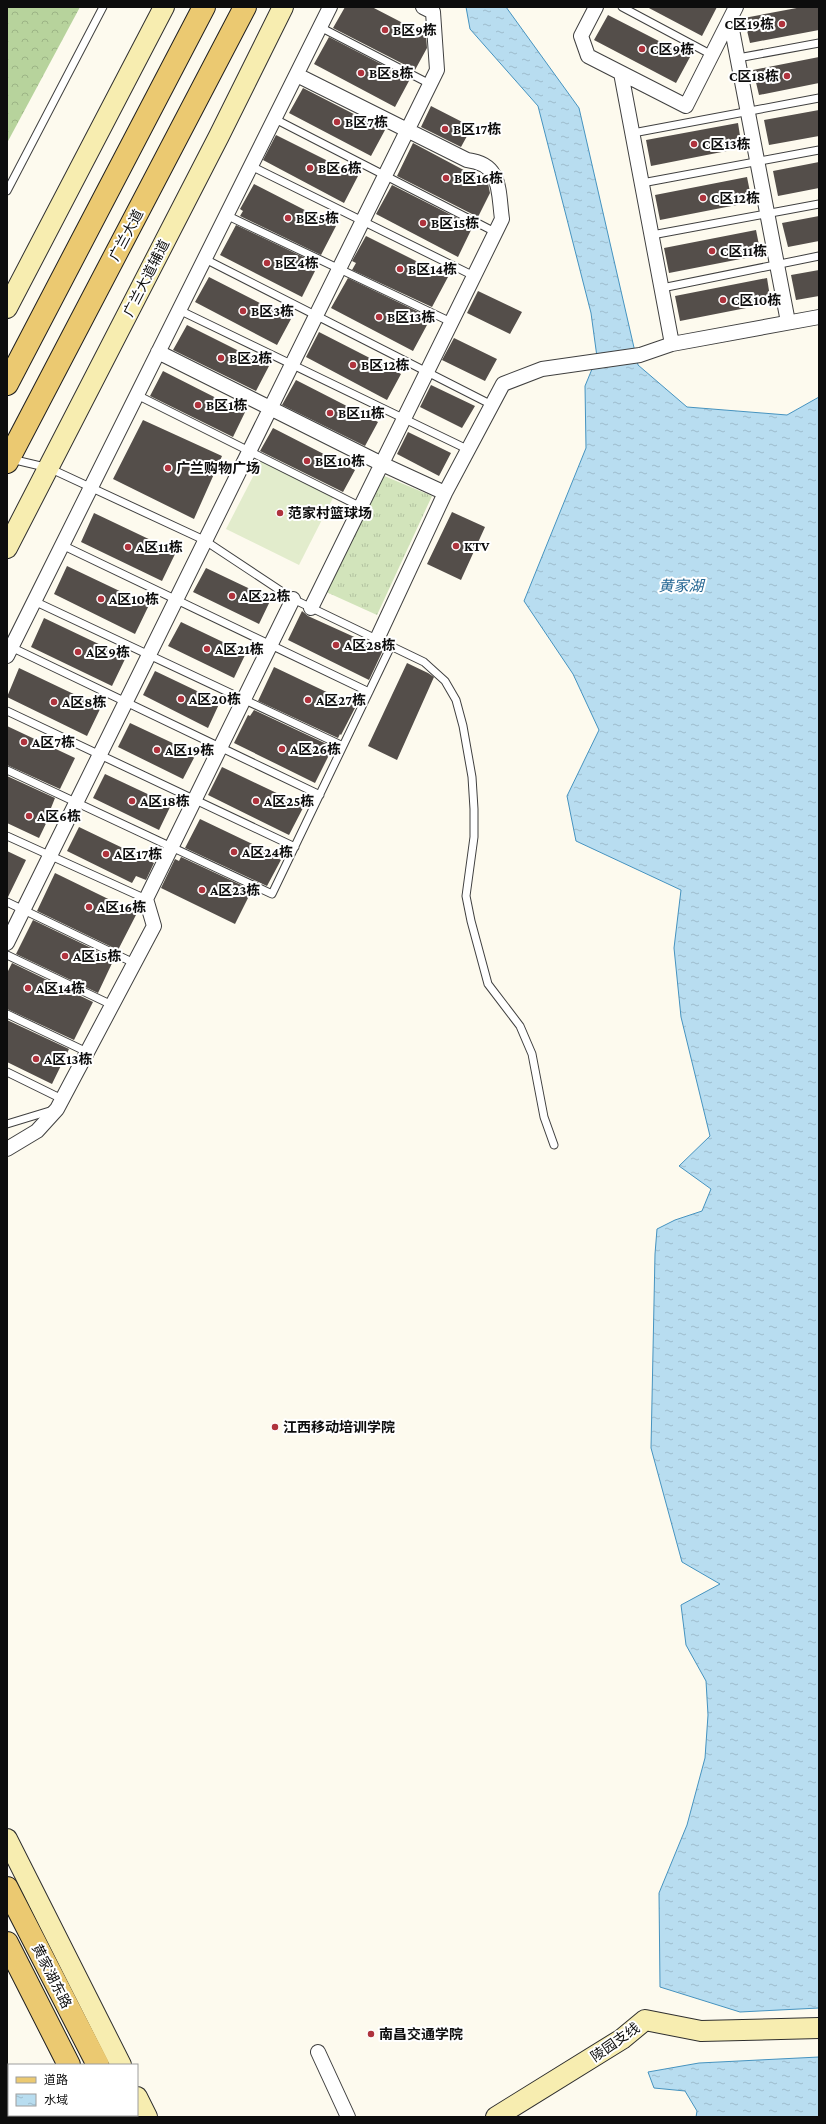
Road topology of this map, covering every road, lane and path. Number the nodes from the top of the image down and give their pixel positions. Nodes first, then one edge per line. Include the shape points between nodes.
1 (103, 7) edge
2 (164, 7) edge
3 (204, 7) edge
4 (245, 7) edge
5 (283, 7) edge
6 (330, 7) edge
7 (423, 7) edge
8 (596, 7) edge
9 (622, 7) edge
10 (735, 9) edge
11 (320, 27) junction
12 (819, 43) edge
13 (712, 55) junction
14 (738, 58) junction
15 (621, 73) junction
16 (297, 75) junction
17 (430, 84) junction
18 (819, 98) edge
19 (748, 112) junction
20 (275, 119) junction
21 (408, 130) junction
22 (633, 133) junction
23 (819, 150) edge
24 (757, 161) junction
25 (251, 166) junction
26 (385, 175) junction
27 (642, 183) junction
28 (7, 191) edge
29 (819, 204) edge
30 (767, 213) junction
31 (226, 215) junction
32 (362, 222) junction
33 (495, 232) junction
34 (652, 236) junction
35 (819, 256) edge
36 (205, 259) junction
37 (777, 265) junction
38 (339, 268) junction
39 (474, 276) junction
40 (662, 288) junction
41 (7, 308) edge
42 (179, 310) junction
43 (316, 315) junction
44 (819, 317) edge
45 (451, 322) junction
46 (788, 322) junction
47 (672, 344) junction
48 (158, 352) junction
49 (292, 364) junction
50 (427, 371) junction
51 (7, 384) edge
52 (137, 395) junction
53 (492, 405) junction
54 (270, 408) junction
55 (404, 418) junction
56 (468, 450) junction
57 (249, 451) junction
58 (8, 459) edge
59 (382, 464) junction
60 (49, 468) junction
61 (90, 487) junction
62 (445, 493) junction
63 (361, 507) junction
64 (204, 540) junction
65 (62, 545) junction
66 (7, 548) edge
67 (175, 599) junction
68 (293, 599) junction
69 (34, 601) junction
70 (311, 608) junction
71 (377, 639) junction
72 (271, 645) junction
73 (391, 646) junction
74 (9, 652) edge
75 (148, 654) junction
76 (369, 692) junction
77 (244, 699) junction
78 (125, 702) junction
79 (7, 711) edge
80 (343, 746) junction
81 (220, 747) junction
82 (99, 755) junction
83 (7, 770) edge
84 (320, 795) junction
85 (195, 800) junction
86 (76, 802) junction
87 (7, 836) edge
88 (171, 847) junction
89 (295, 847) junction
90 (50, 855) junction
91 (146, 899) junction
92 (7, 902) edge
93 (23, 910) junction
94 (7, 943) edge
95 (7, 955) edge
96 (134, 963) junction
97 (112, 1005) junction
98 (7, 1014) edge
99 (87, 1052) junction
100 (7, 1072) edge
101 (60, 1104) junction
102 (7, 1124) edge
103 (554, 1145) dead end
104 (7, 1149) edge
105 (7, 1838) edge
106 (7, 1888) edge
107 (7, 1943) edge
108 (819, 2028) edge
109 (318, 2052) dead end
110 (68, 2064) edge
111 (97, 2064) edge
112 (120, 2064) edge
113 (138, 2099) edge
114 (147, 2117) edge
115 (348, 2117) edge
116 (496, 2117) edge

1 - 28 lane
2 - 41 main road
3 - 51 main road
4 - 58 main road, 广兰大道
5 - 60 main road, 广兰大道辅道 via 220,136
6 - 11 street
7 - 17 street via 433,12 437,70
8 - 15 street via 582,36 588,56
9 - 13 lane
10 - 13 street
10 - 14 street
11 - 16 street
11 - 17 lane
12 - 14 lane
13 - 15 street via 686,106
14 - 19 street
15 - 22 street
16 - 20 street
16 - 21 street
17 - 21 street
18 - 19 lane
19 - 22 lane
19 - 24 street
20 - 25 street
20 - 26 lane
21 - 26 street
21 - 33 street via 466,160 487,166 496,178 502,219
22 - 27 street
23 - 24 lane
24 - 27 lane
24 - 30 street
25 - 31 street
25 - 32 lane
26 - 32 street
26 - 33 lane
27 - 34 street
29 - 30 lane
30 - 34 lane
30 - 37 street
31 - 36 street
31 - 38 lane
32 - 38 street
32 - 39 lane
33 - 39 street
34 - 40 street
35 - 37 lane
36 - 42 street
36 - 43 lane
37 - 40 lane
37 - 46 street
38 - 43 street
38 - 45 lane
39 - 45 street
40 - 47 street
42 - 48 street
42 - 49 lane
43 - 49 street
43 - 50 lane
44 - 46 street
45 - 50 street
46 - 47 street
47 - 53 street via 640,355 542,369 503,384
48 - 52 street
48 - 54 street
49 - 54 street
49 - 55 lane
50 - 53 lane
50 - 55 street
52 - 57 lane
52 - 61 street
53 - 56 street
54 - 57 street
54 - 59 street
55 - 56 lane
55 - 59 street
56 - 62 street
57 - 63 lane
57 - 64 street
58 - 60 lane
59 - 62 street
59 - 63 street
60 - 61 lane
60 - 66 main road, 广兰大道辅道
61 - 64 lane
61 - 65 street
62 - 71 street
63 - 70 street
64 - 67 street
64 - 68 lane
65 - 67 lane
65 - 69 street
67 - 72 lane
67 - 75 street
68 - 70 lane
68 - 72 street
69 - 74 street
69 - 75 lane
70 - 71 lane
71 - 73 lane
72 - 76 lane
72 - 77 street
73 - 76 lane
73 - 103 lane via 424,662 445,681 456,700 472,778 474,837 466,896 471,922 488,984 520,1026 532,1054 544,1117
74 - 78 lane
75 - 77 lane
75 - 78 street
76 - 80 lane
77 - 80 lane
77 - 81 street
78 - 81 lane
78 - 82 street
79 - 82 lane
80 - 84 lane
81 - 84 lane
81 - 85 street
82 - 85 lane
82 - 86 street
83 - 86 lane
84 - 89 lane
85 - 88 street
85 - 89 lane
86 - 88 lane
86 - 90 street
87 - 90 lane
88 - 89 lane via 272,894
88 - 91 street
90 - 91 lane
90 - 93 street
91 - 96 street via 154,926
92 - 93 lane
93 - 94 street
93 - 96 lane
95 - 97 lane
96 - 97 street
97 - 99 street
98 - 99 lane
99 - 101 street
100 - 101 lane
101 - 102 lane
101 - 104 street via 37,1131
105 - 112 main road
106 - 111 main road, 黄家湖东路
107 - 110 main road, 黄家湖东路
108 - 116 main road, 陵园支线 via 701,2031 645,2020 622,2039
109 - 115 street
113 - 114 main road

